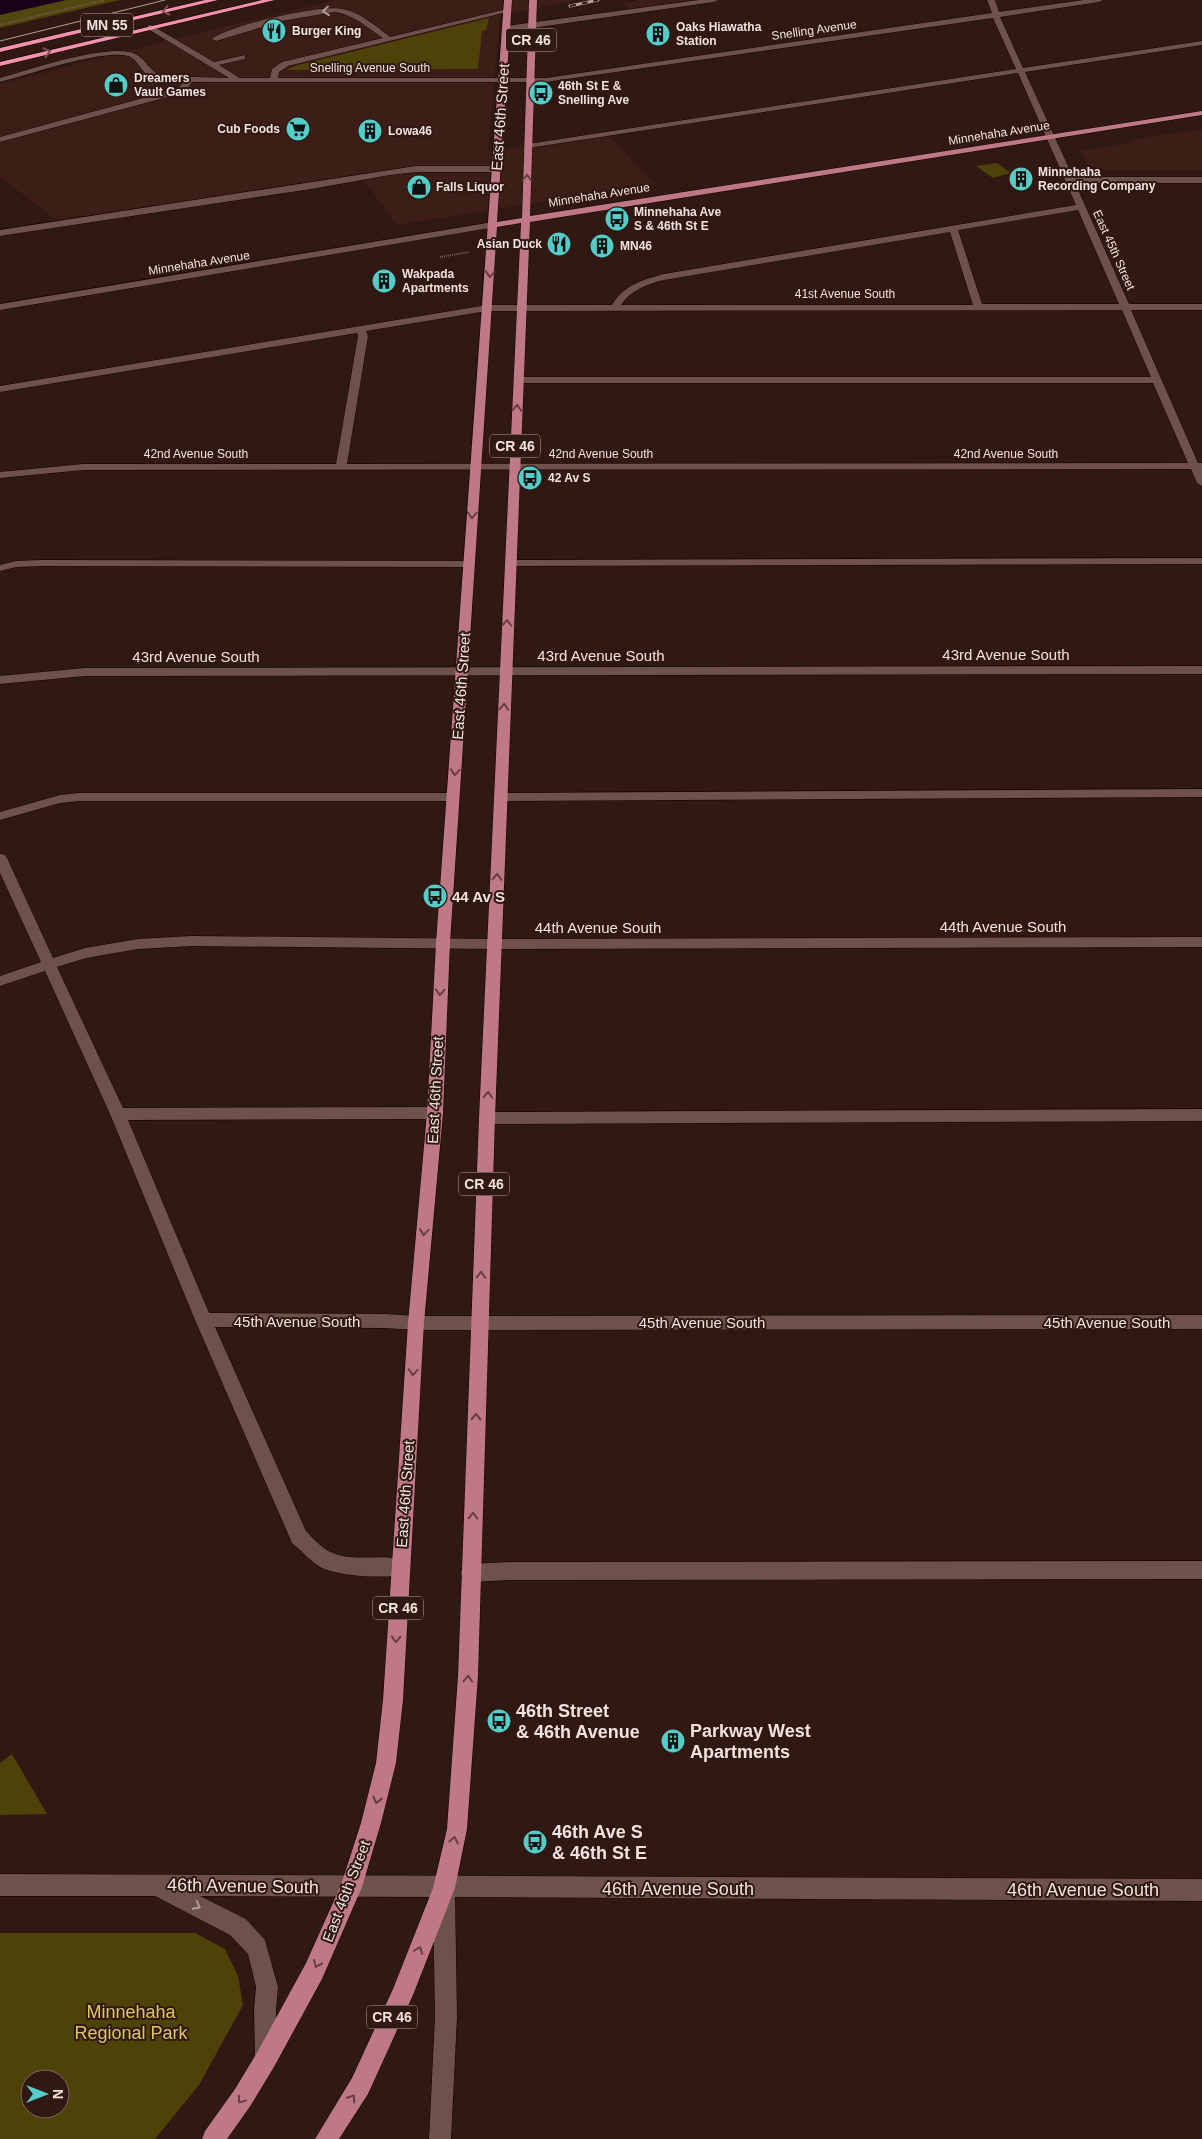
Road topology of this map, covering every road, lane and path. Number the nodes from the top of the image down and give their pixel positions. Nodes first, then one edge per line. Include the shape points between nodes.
1 (105, 0) edge
2 (214, 0) edge
3 (271, 0) edge
4 (508, 0) edge
5 (533, 0) edge
6 (714, 0) edge
7 (991, 0) edge
8 (1099, 0) edge
9 (507, 11) junction
10 (996, 16) junction
11 (0, 25) edge
12 (532, 26) junction
13 (151, 27) junction
14 (506, 28) junction
15 (387, 38) junction
16 (216, 39) dead end
17 (1202, 43) edge
18 (0, 50) edge
19 (242, 57) dead end
20 (0, 64) edge
21 (213, 64) junction
22 (1021, 72) junction
23 (237, 79) junction
24 (274, 79) junction
25 (502, 79) junction
26 (0, 80) edge
27 (190, 80) junction
28 (530, 80) junction
29 (1202, 113) edge
30 (1051, 138) junction
31 (0, 140) edge
32 (528, 146) junction
33 (497, 169) junction
34 (1069, 180) junction
35 (1202, 180) edge
36 (1080, 206) junction
37 (526, 220) junction
38 (493, 226) junction
39 (953, 227) junction
40 (0, 233) edge
41 (472, 252) dead end
42 (440, 257) dead end
43 (978, 306) junction
44 (0, 307) edge
45 (614, 307) junction
46 (1126, 307) junction
47 (1202, 307) edge
48 (487, 308) junction
49 (522, 308) junction
50 (360, 329) junction
51 (518, 380) junction
52 (1157, 380) junction
53 (0, 389) edge
54 (341, 466) junction
55 (476, 466) junction
56 (1198, 466) edge
57 (514, 467) junction
58 (0, 475) edge
59 (1202, 483) edge
60 (1202, 561) edge
61 (510, 563) junction
62 (469, 564) junction
63 (0, 568) edge
64 (1202, 670) edge
65 (462, 671) junction
66 (505, 672) junction
67 (0, 680) edge
68 (1202, 793) edge
69 (453, 797) junction
70 (500, 797) junction
71 (0, 816) edge
72 (0, 858) edge
73 (1202, 942) edge
74 (443, 943) junction
75 (495, 944) junction
76 (49, 965) junction
77 (0, 981) edge
78 (435, 1113) junction
79 (118, 1114) junction
80 (1202, 1115) edge
81 (487, 1118) junction
82 (203, 1320) junction
83 (1202, 1322) edge
84 (416, 1323) junction
85 (479, 1323) junction
86 (400, 1567) junction
87 (1202, 1570) edge
88 (470, 1573) junction
89 (154, 1884) junction
90 (0, 1885) edge
91 (351, 1887) junction
92 (444, 1888) junction
93 (1202, 1890) edge
94 (266, 2059) junction
95 (213, 2139) edge
96 (326, 2139) edge
97 (440, 2139) edge

1 - 11 path
2 -> 18 highway, MN 55
3 - 13 highway, MN 55
4 - 9 main road, East 46th Street / CR 46
5 - 12 main road, East 46th Street / CR 46
6 - 12 street
7 - 10 street, East 45th Street
8 - 10 street, Snelling Avenue
9 - 14 main road, East 46th Street / CR 46
9 - 15 street
10 - 22 street, East 45th Street
10 - 28 street, Snelling Avenue
12 - 14 street
12 - 28 main road, East 46th Street / CR 46
20 -> 13 highway, MN 55
13 - 21 street
14 - 25 main road, East 46th Street / CR 46
15 -> 16 street via 344,11 330,10 233,32
15 - 24 street via 285,64 275,72
17 - 22 street
19 - 21 street
21 - 23 street
22 - 30 street, East 45th Street
22 - 32 street
23 - 24 street, Snelling Avenue South
23 - 27 street, Snelling Avenue South
24 - 25 street, Snelling Avenue South
25 - 28 street, Snelling Avenue
25 - 33 main road, East 46th Street / CR 46
26 - 27 street, Snelling Avenue South via 119,53 133,55 161,79
27 - 31 street via 172,93
28 - 32 main road, East 46th Street / CR 46
29 - 30 main road, Minnehaha Avenue
30 - 34 street, East 45th Street
30 - 37 main road, Minnehaha Avenue
37 -> 32 main road, East 46th Street / CR 46
33 - 38 main road, East 46th Street / CR 46
33 - 40 street via 390,172
34 - 35 street
34 - 36 street, East 45th Street
36 - 39 street
36 - 46 street, East 45th Street
37 - 38 main road, Minnehaha Avenue
37 - 49 main road, East 46th Street / CR 46
38 - 44 street, Minnehaha Avenue
38 -> 48 main road, East 46th Street / CR 46
39 - 43 street
39 - 45 street via 656,279 628,290
41 - 42 path
43 - 45 street, 41st Avenue South
43 - 46 street, 41st Avenue South
45 - 49 street, 41st Avenue South
46 - 47 street, 41st Avenue South
46 - 52 street, East 45th Street
48 - 49 street, 41st Avenue South
48 - 50 street, 41st Avenue South
48 - 55 main road, East 46th Street / CR 46
49 - 51 main road, East 46th Street / CR 46
50 - 53 street, 41st Avenue South
50 - 54 street via 363,336
51 - 52 street
57 -> 51 main road, East 46th Street / CR 46
52 - 56 street, East 45th Street
54 - 55 street, 42nd Avenue South
54 - 58 street, 42nd Avenue South via 83,467
55 - 57 street, 42nd Avenue South
55 -> 62 main road, East 46th Street / CR 46
56 - 57 street, 42nd Avenue South
56 - 59 street, East 45th Street
57 - 61 main road, East 46th Street / CR 46
60 - 61 street
66 -> 61 main road, East 46th Street / CR 46
62 - 63 street via 41,563
62 - 65 main road, East 46th Street / CR 46
64 - 66 street, 43rd Avenue South
65 - 66 street, 43rd Avenue South
65 - 67 street, 43rd Avenue South via 85,672
65 -> 69 main road, East 46th Street / CR 46
70 -> 66 main road, East 46th Street / CR 46
68 - 70 street
69 - 71 street via 78,797
69 - 74 main road, East 46th Street / CR 46
75 -> 70 main road, East 46th Street / CR 46
72 - 76 street
73 - 75 street, 44th Avenue South
74 - 75 street, 44th Avenue South
74 - 76 street, 44th Avenue South via 138,944 85,953
74 -> 78 main road, East 46th Street / CR 46
81 -> 75 main road, East 46th Street / CR 46
76 - 77 street, 44th Avenue South
76 - 79 street
78 - 79 street
78 -> 84 main road, East 46th Street / CR 46
79 - 82 street
80 - 81 street
85 -> 81 main road, East 46th Street / CR 46
82 - 84 street, 45th Avenue South
82 - 86 street via 299,1537 327,1561 359,1567
83 - 85 street, 45th Avenue South
84 - 85 street, 45th Avenue South
84 -> 86 main road, East 46th Street / CR 46
88 -> 85 main road, East 46th Street / CR 46
86 -> 91 main road, East 46th Street / CR 46 via 386,1763
87 - 88 street
92 -> 88 main road, East 46th Street / CR 46 via 456,1829 463,1753
89 - 90 street, 46th Avenue South
89 - 91 street, 46th Avenue South
89 -> 94 street, 46th Avenue South via 238,1927 257,1948 267,1988
91 - 92 street, 46th Avenue South
91 -> 94 main road, East 46th Street / CR 46 via 314,1971
92 - 93 street, 46th Avenue South
96 -> 92 main road, East 46th Street / CR 46 via 360,2086 402,1995
92 - 97 street, East 46th Street via 446,2017
94 -> 95 main road, East 46th Street / CR 46

